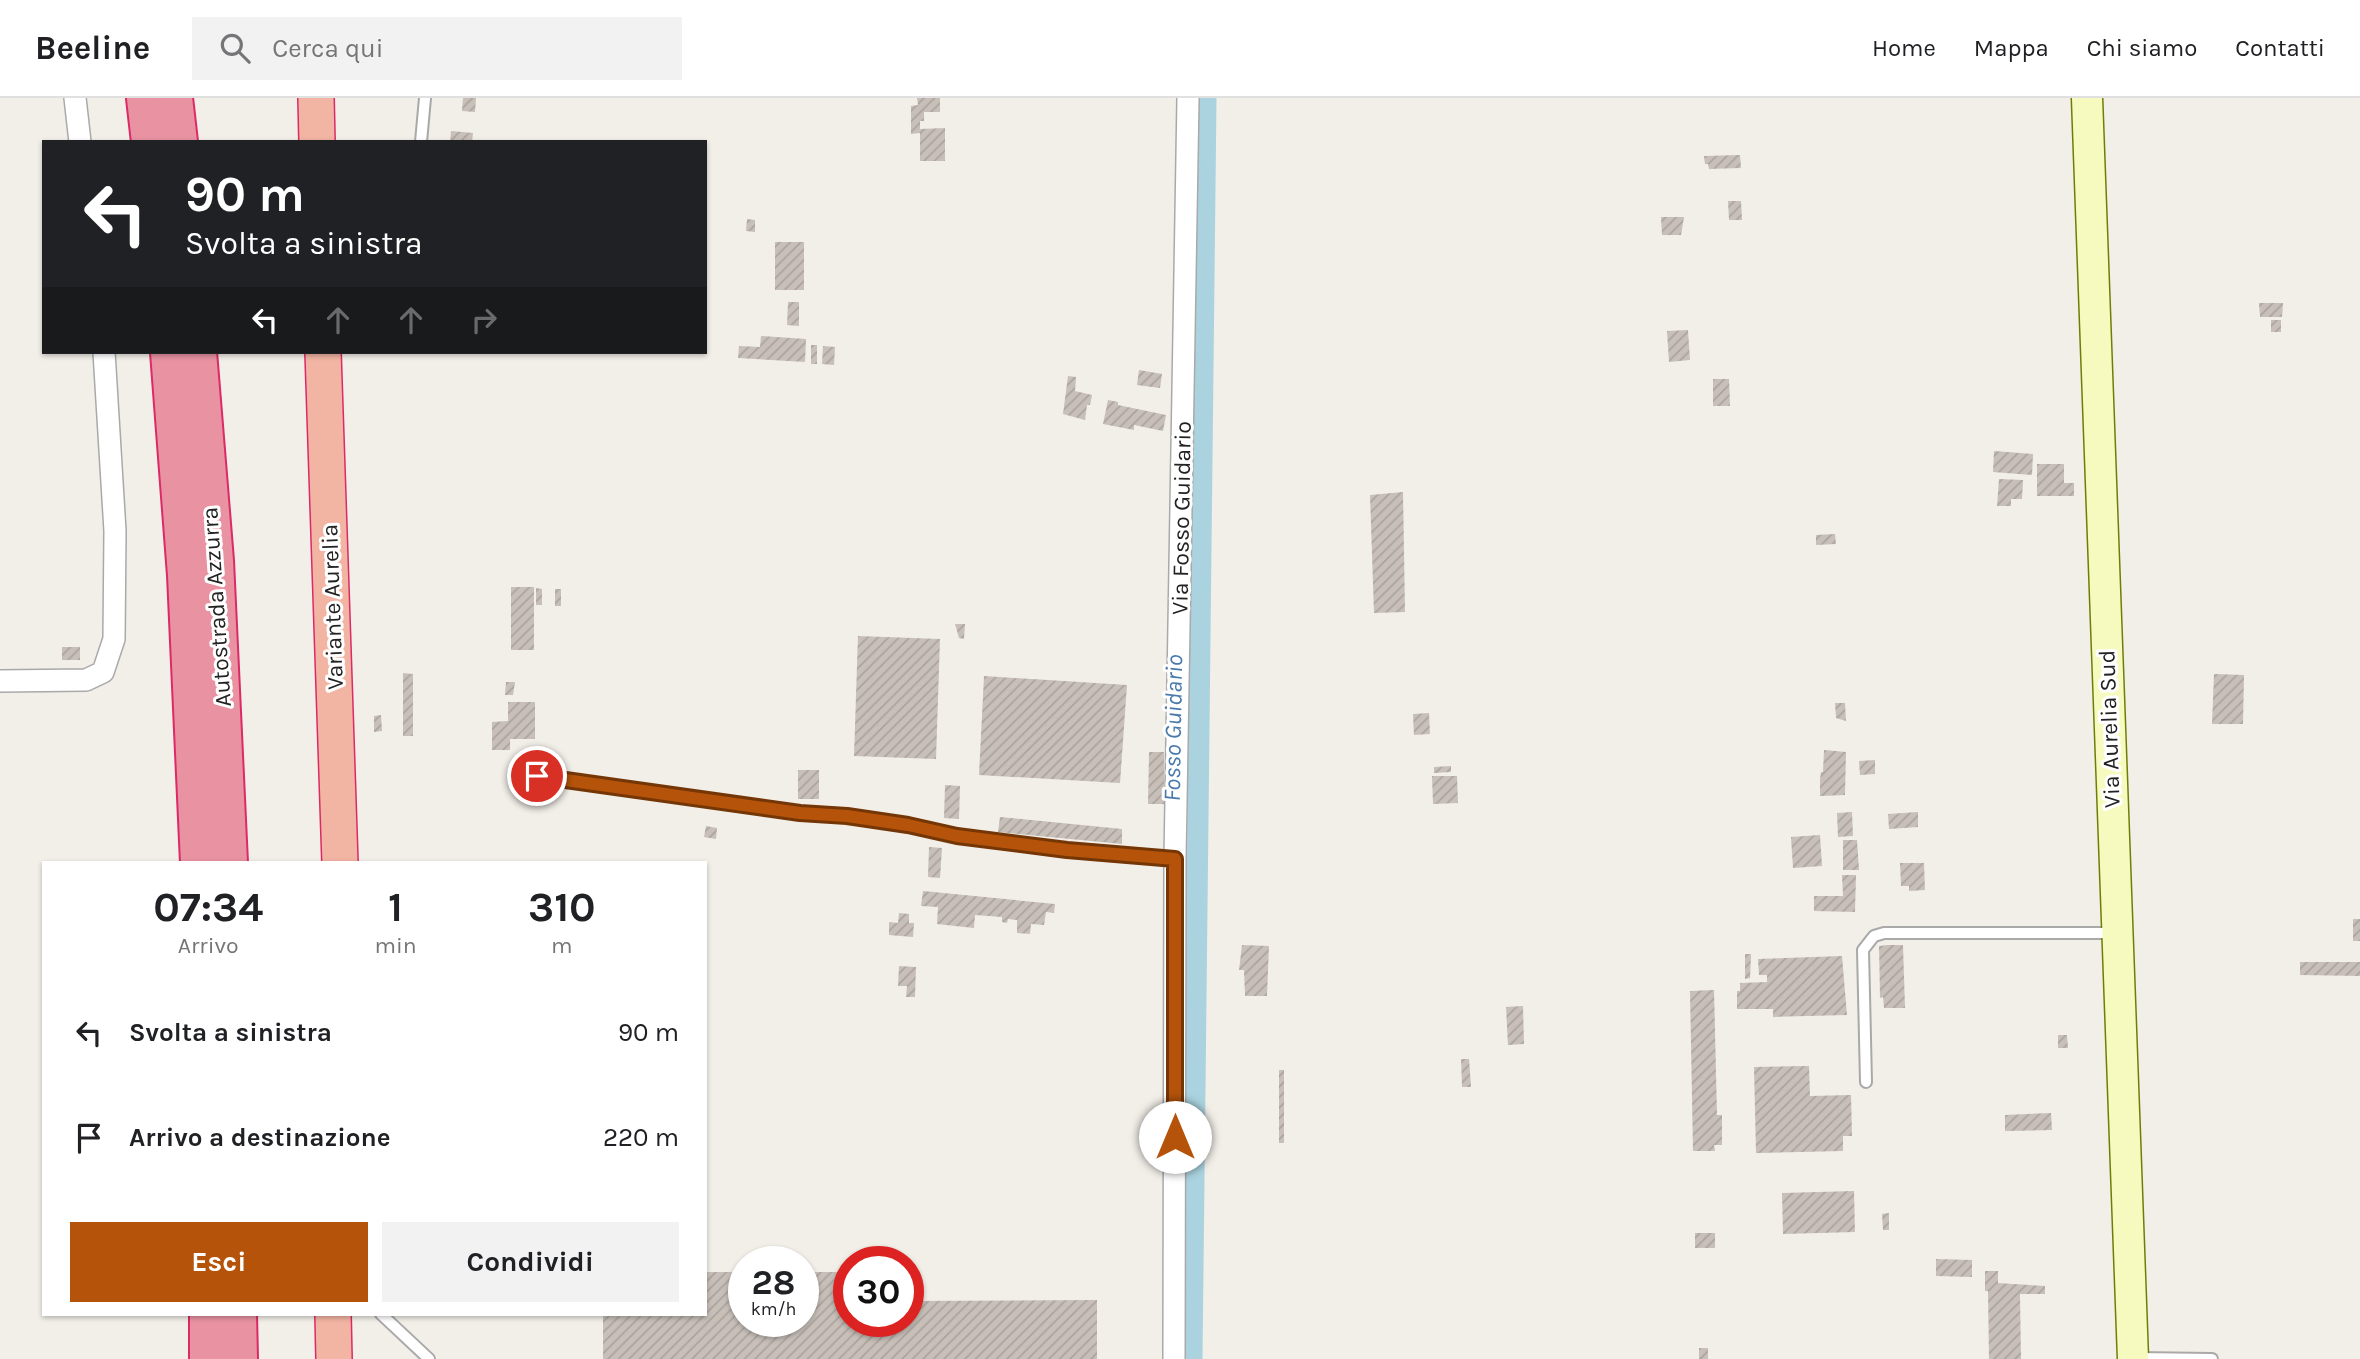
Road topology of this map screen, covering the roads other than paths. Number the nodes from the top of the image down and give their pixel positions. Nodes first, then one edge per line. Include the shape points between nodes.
1 (75, 98) edge
2 (146, 98) edge
3 (173, 98) edge
4 (293, 98) edge
5 (316, 98) edge
6 (425, 98) edge
7 (1188, 98) edge
8 (2087, 98) edge
9 (80, 140) edge
10 (150, 140) edge
11 (178, 140) edge
12 (295, 140) edge
13 (317, 140) edge
14 (421, 140) edge
15 (104, 354) edge
16 (170, 354) edge
17 (197, 354) edge
18 (302, 354) edge
19 (323, 354) edge
20 (0, 681) edge
21 (537, 776) dead end
22 (1175, 859) junction
23 (200, 861) edge
24 (228, 861) edge
25 (318, 861) edge
26 (340, 861) edge
27 (2116, 933) junction
28 (1866, 1082) dead end
29 (209, 1316) edge
30 (237, 1316) edge
31 (333, 1316) edge
32 (355, 1316) edge
33 (384, 1316) edge
34 (2133, 1358) edge
35 (209, 1359) edge
36 (238, 1359) edge
37 (334, 1359) edge
38 (356, 1359) edge
39 (429, 1359) edge
40 (1174, 1359) edge
41 (2213, 1359) edge

1 - 9 street
2 - 10 highway
3 - 11 highway
4 - 12 highway
5 - 13 highway
6 - 14 lane
7 - 22 street, Via Fosso Guidario
8 - 27 main road, Via Aurelia Sud
15 - 20 street via 115,531 114,639 103,672 86,680
16 - 23 highway, Autostrada Azzurra via 187,575
17 - 24 highway, Autostrada Azzurra via 214,561
18 - 25 highway, Variante Aurelia
19 - 26 highway, Variante Aurelia
21 - 22 lane via 908,825 957,836
22 - 40 street, Via Fosso Guidario
27 - 28 lane via 1874,936 1863,950
27 - 34 main road, Via Aurelia Sud
29 - 35 highway
30 - 36 highway
31 - 37 highway
32 - 38 highway
33 - 39 lane
34 - 41 lane

